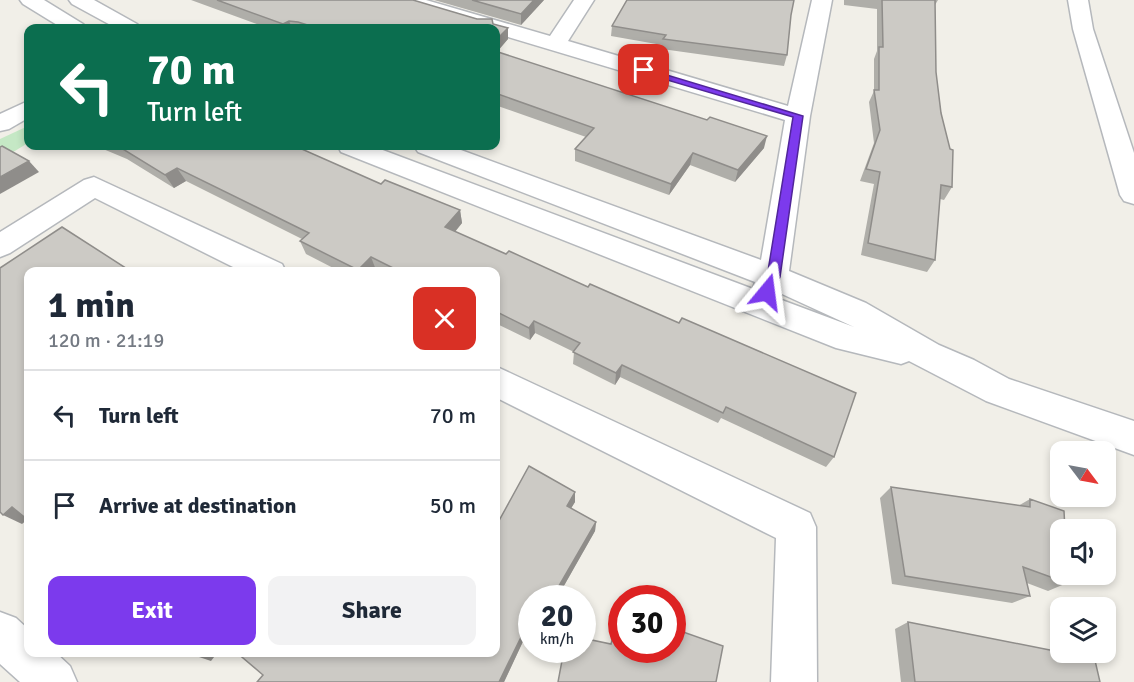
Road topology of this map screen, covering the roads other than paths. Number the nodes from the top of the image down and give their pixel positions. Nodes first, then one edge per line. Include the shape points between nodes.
1 (30, 0) edge
2 (79, 0) edge
3 (405, 0) edge
4 (584, 0) edge
5 (822, 0) edge
6 (1078, 0) edge
7 (69, 24) edge
8 (123, 24) edge
9 (485, 24) edge
10 (500, 28) edge
11 (555, 45) junction
12 (24, 88) edge
13 (0, 101) edge
14 (24, 110) edge
15 (798, 116) junction
16 (0, 124) edge
17 (360, 150) edge
18 (438, 150) edge
19 (1134, 195) edge
20 (0, 246) edge
21 (261, 267) edge
22 (773, 277) junction
23 (761, 307) junction
24 (927, 355) junction
25 (500, 383) edge
26 (1134, 438) edge
27 (0, 634) edge
28 (24, 655) edge
29 (26, 657) edge
30 (54, 682) edge
31 (794, 682) edge

1 - 7 street
2 - 8 street
3 - 9 street
4 - 11 street
5 - 15 street
6 - 19 street via 1083,29
10 - 11 street
11 - 15 street
12 - 13 street
14 - 16 street
15 - 22 street
17 - 23 street
18 - 22 street
20 - 21 street via 94,186
22 - 23 street
22 - 24 street via 855,312
23 - 24 street via 848,339
24 - 26 street via 998,390
25 - 31 street via 796,527
27 - 28 street
29 - 30 street

